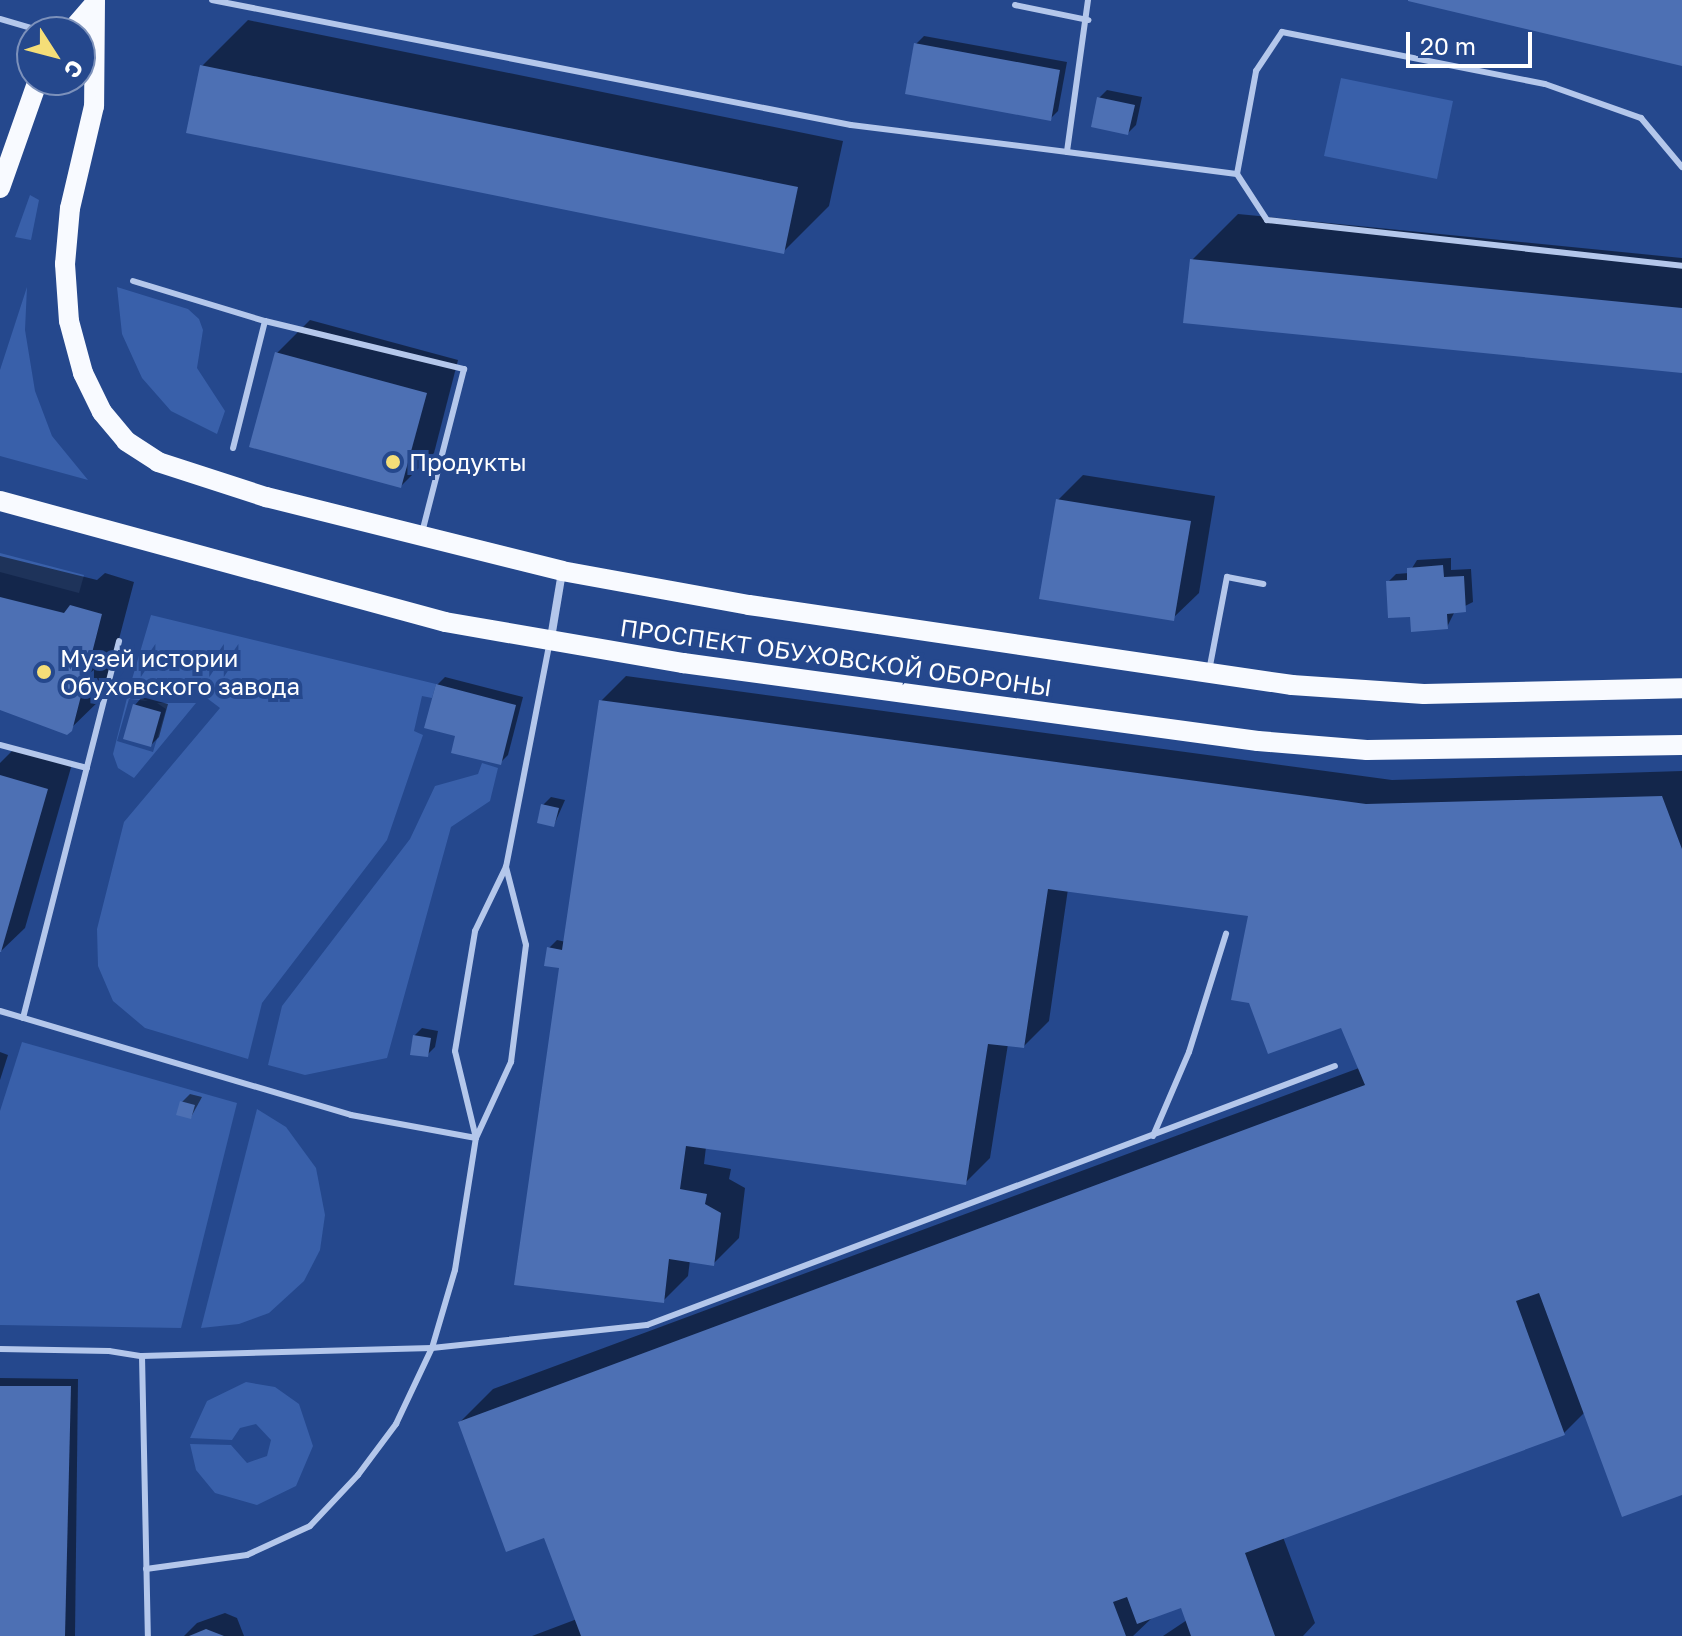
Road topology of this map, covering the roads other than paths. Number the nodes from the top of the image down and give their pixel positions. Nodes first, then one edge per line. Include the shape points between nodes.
1 (212, 0) edge
2 (1088, 0) edge
3 (94, 2) edge
4 (1015, 5) dead end
5 (1088, 20) junction
6 (32, 96) edge
7 (1067, 152) junction
8 (1682, 167) edge
9 (1237, 174) junction
10 (0, 188) edge
11 (1682, 266) edge
12 (133, 281) dead end
13 (265, 321) junction
14 (233, 448) dead end
15 (0, 501) edge
16 (421, 537) junction
17 (562, 571) junction
18 (1263, 584) dead end
19 (119, 641) dead end
20 (550, 643) junction
21 (1209, 672) junction
22 (1682, 688) edge
23 (0, 745) edge
24 (1682, 745) edge
25 (87, 768) junction
26 (506, 867) junction
27 (1226, 934) dead end
28 (0, 1011) edge
29 (23, 1018) junction
30 (1335, 1066) dead end
31 (1153, 1136) junction
32 (476, 1138) junction
33 (432, 1348) junction
34 (0, 1349) edge
35 (142, 1356) junction
36 (146, 1569) junction
37 (148, 1636) edge

1 - 7 lane via 851,125
2 - 5 lane
3 - 16 main road, ПРОСПЕКТ ОБУХОВСКОЙ ОБОРОНЫ via 94,106 70,208 65,264 69,321 83,373 102,412 126,441 158,462 198,478
4 - 5 lane
5 - 7 lane
6 - 10 main road
7 - 9 lane
8 - 9 lane via 1641,118 1545,84 1282,32 1256,71
9 - 11 lane via 1267,220
12 - 13 lane
13 - 14 lane
13 - 16 lane via 464,369
15 - 20 main road, ПРОСПЕКТ ОБУХОВСКОЙ ОБОРОНЫ via 445,622
16 - 17 main road, ПРОСПЕКТ ОБУХОВСКОЙ ОБОРОНЫ
17 - 20 street
17 - 21 main road, ПРОСПЕКТ ОБУХОВСКОЙ ОБОРОНЫ via 749,605
18 - 21 lane via 1227,577
19 - 25 lane
20 - 24 main road, ПРОСПЕКТ ОБУХОВСКОЙ ОБОРОНЫ via 1258,741 1444,753
20 - 26 lane
21 - 22 main road, ПРОСПЕКТ ОБУХОВСКОЙ ОБОРОНЫ via 1292,685 1424,694
23 - 25 lane
25 - 29 lane
26 - 32 lane via 526,945 511,1062
26 - 32 lane via 475,931 455,1051
27 - 31 lane via 1189,1052
28 - 29 lane
29 - 32 lane via 351,1115
30 - 31 lane
31 - 33 lane via 647,1325
32 - 33 lane via 455,1270
33 - 35 lane
33 - 36 lane via 396,1424 310,1526 247,1555
34 - 35 lane
35 - 36 lane
36 - 37 lane

